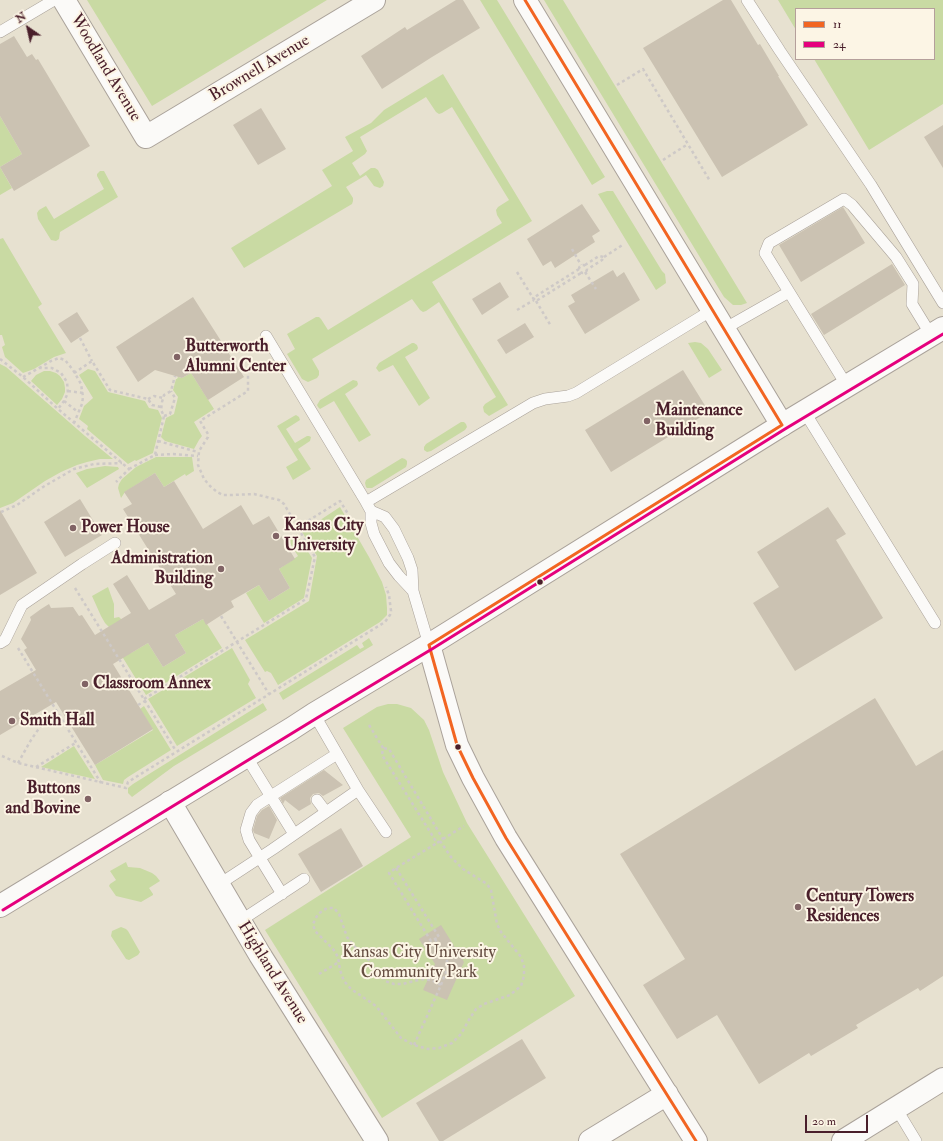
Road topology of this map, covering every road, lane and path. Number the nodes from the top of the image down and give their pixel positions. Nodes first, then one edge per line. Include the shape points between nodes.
1 (54, 0) edge
2 (64, 0) edge
3 (374, 0) edge
4 (525, 0) edge
5 (747, 0) edge
6 (0, 32) edge
7 (617, 84) dead end
8 (146, 137) joint
9 (688, 144) junction
10 (663, 160) dead end
11 (710, 181) dead end
12 (624, 244) dead end
13 (572, 249) dead end
14 (604, 257) junction
15 (583, 265) junction
16 (579, 269) junction
17 (586, 271) junction
18 (517, 272) dead end
19 (581, 273) junction
20 (596, 289) dead end
21 (789, 292) junction
22 (534, 300) junction
23 (943, 303) edge
24 (517, 310) dead end
25 (712, 310) junction
26 (551, 326) dead end
27 (724, 329) junction
28 (937, 332) edge
29 (266, 336) dead end
30 (80, 338) dead end
31 (0, 359) edge
32 (92, 361) junction
33 (266, 362) dead end
34 (39, 368) junction
35 (74, 373) junction
36 (175, 376) dead end
37 (23, 377) junction
38 (847, 386) junction
39 (68, 391) junction
40 (171, 391) junction
41 (83, 393) junction
42 (163, 398) junction
43 (148, 399) junction
44 (64, 401) junction
45 (161, 407) junction
46 (58, 409) junction
47 (804, 411) junction
48 (78, 412) junction
49 (164, 416) junction
50 (74, 423) junction
51 (782, 425) junction
52 (158, 441) junction
53 (198, 454) junction
54 (155, 455) junction
55 (122, 463) junction
56 (129, 469) junction
57 (116, 482) dead end
58 (368, 507) junction
59 (1, 512) edge
60 (298, 528) junction
61 (356, 528) dead end
62 (115, 543) dead end
63 (67, 574) junction
64 (384, 582) dead end
65 (413, 591) junction
66 (221, 616) dead end
67 (935, 623) dead end
68 (9, 632) junction
69 (237, 642) junction
70 (0, 643) edge
71 (429, 645) junction
72 (269, 694) junction
73 (144, 700) junction
74 (138, 705) dead end
75 (58, 713) junction
76 (314, 714) junction
77 (368, 724) dead end
78 (77, 742) junction
79 (383, 748) junction
80 (176, 751) junction
81 (337, 754) junction
82 (2, 756) dead end
83 (246, 756) junction
84 (18, 764) junction
85 (35, 767) junction
86 (101, 783) junction
87 (358, 790) junction
88 (270, 796) junction
89 (317, 800) dead end
90 (170, 802) junction
91 (326, 812) junction
92 (464, 826) dead end
93 (386, 832) dead end
94 (294, 834) junction
95 (443, 839) junction
96 (438, 842) junction
97 (260, 858) junction
98 (396, 868) junction
99 (304, 880) dead end
100 (218, 885) junction
101 (282, 894) junction
102 (0, 906) edge
103 (240, 921) junction
104 (435, 939) junction
105 (338, 962) junction
106 (319, 974) dead end
107 (441, 985) junction
108 (414, 1045) junction
109 (943, 1079) edge
110 (667, 1094) junction
111 (896, 1108) junction
112 (377, 1141) edge
113 (590, 1141) edge
114 (696, 1141) edge
115 (843, 1141) edge
116 (916, 1141) edge

1 - 6 lane
2 - 8 street, Woodland Avenue
3 - 8 street, Brownell Avenue
4 - 25 street
5 - 23 lane via 871,185
7 - 9 path via 643,69
9 - 10 path
9 - 11 path
12 - 14 path
13 - 15 path
14 - 15 path via 599,256
14 - 17 path
15 - 16 path
15 - 17 path
16 - 19 path
16 - 22 path
17 - 19 path
17 - 20 path
18 - 22 path
19 - 22 path
21 - 27 lane
21 - 28 lane via 765,253 769,243 844,199 896,257 913,284 912,304
21 - 38 lane
22 - 24 path
22 - 26 path
25 - 27 street
25 - 58 lane via 576,393 533,402
27 - 51 street
28 - 38 street
29 - 58 lane
30 - 32 path
31 - 37 path
32 - 35 path
32 - 43 path via 110,390
33 - 53 path via 248,372 248,391 200,421 208,437
34 - 35 path via 59,358 65,360
34 - 37 path
34 - 39 path via 52,368 61,373 67,382
35 - 41 path
36 - 40 path
37 - 46 path
38 - 47 street
39 - 41 path
39 - 44 path
40 - 42 path
40 - 49 path via 175,398 170,414
41 - 48 path
42 - 43 path via 154,396
42 - 45 path
43 - 45 path via 152,405
44 - 46 path
44 - 48 path
45 - 49 path
46 - 50 path
47 - 51 street
47 - 67 lane
48 - 50 path
49 - 52 path
50 - 55 path
51 - 71 street
52 - 53 path
52 - 54 path
53 - 54 path
53 - 60 path via 198,465 204,479 217,492 223,495 254,494 279,500
54 - 56 path
55 - 56 path
55 - 59 path via 94,464 74,469 17,505
56 - 57 path
58 - 65 lane via 374,534 390,563
58 - 65 lane via 385,517 394,529 408,558 413,576
60 - 61 path via 340,501
60 - 69 path via 315,557 306,599
62 - 63 lane
63 - 68 lane via 22,605
63 - 73 path
64 - 72 path via 391,610 385,622
65 - 71 lane
66 - 69 path
68 - 70 lane
68 - 75 path
69 - 72 path
69 - 73 path
71 - 76 street
71 - 110 street via 457,745 473,778 506,838
72 - 80 path
73 - 74 path
73 - 80 path
75 - 78 path
75 - 84 path via 40,727
76 - 81 lane
76 - 83 street
77 - 79 path
78 - 85 path
78 - 86 path
79 - 95 path via 389,749
79 - 96 path via 382,755
80 - 86 path via 128,782 126,788
81 - 87 lane
81 - 88 lane via 301,781
82 - 84 path
83 - 88 lane
83 - 90 street
84 - 85 path
85 - 86 path
87 - 91 lane
87 - 93 lane
88 - 94 lane
88 - 97 lane via 251,813 246,830
89 - 91 lane
90 - 100 street, Highland Avenue
90 - 102 street
91 - 94 lane
92 - 95 path
94 - 97 lane
95 - 96 path
96 - 98 path
96 - 108 path via 463,869 487,884 491,890 497,924 522,957 524,976 521,986 510,995 476,1009 462,1034 452,1043 428,1049
97 - 100 lane
97 - 101 lane
98 - 104 path via 439,937
98 - 104 path via 389,873 431,941
99 - 101 lane
100 - 103 street, Highland Avenue
101 - 103 lane
103 - 112 street, Highland Avenue
104 - 107 path via 449,965
105 - 106 path
105 - 107 path via 333,949 315,931 313,924 318,914 327,908 334,908 339,914 347,937 385,981 403,984 422,979
105 - 108 path via 344,981 376,1006 401,1038
107 - 108 path
109 - 111 street
110 - 113 street
110 - 114 street
111 - 115 street
111 - 116 lane

